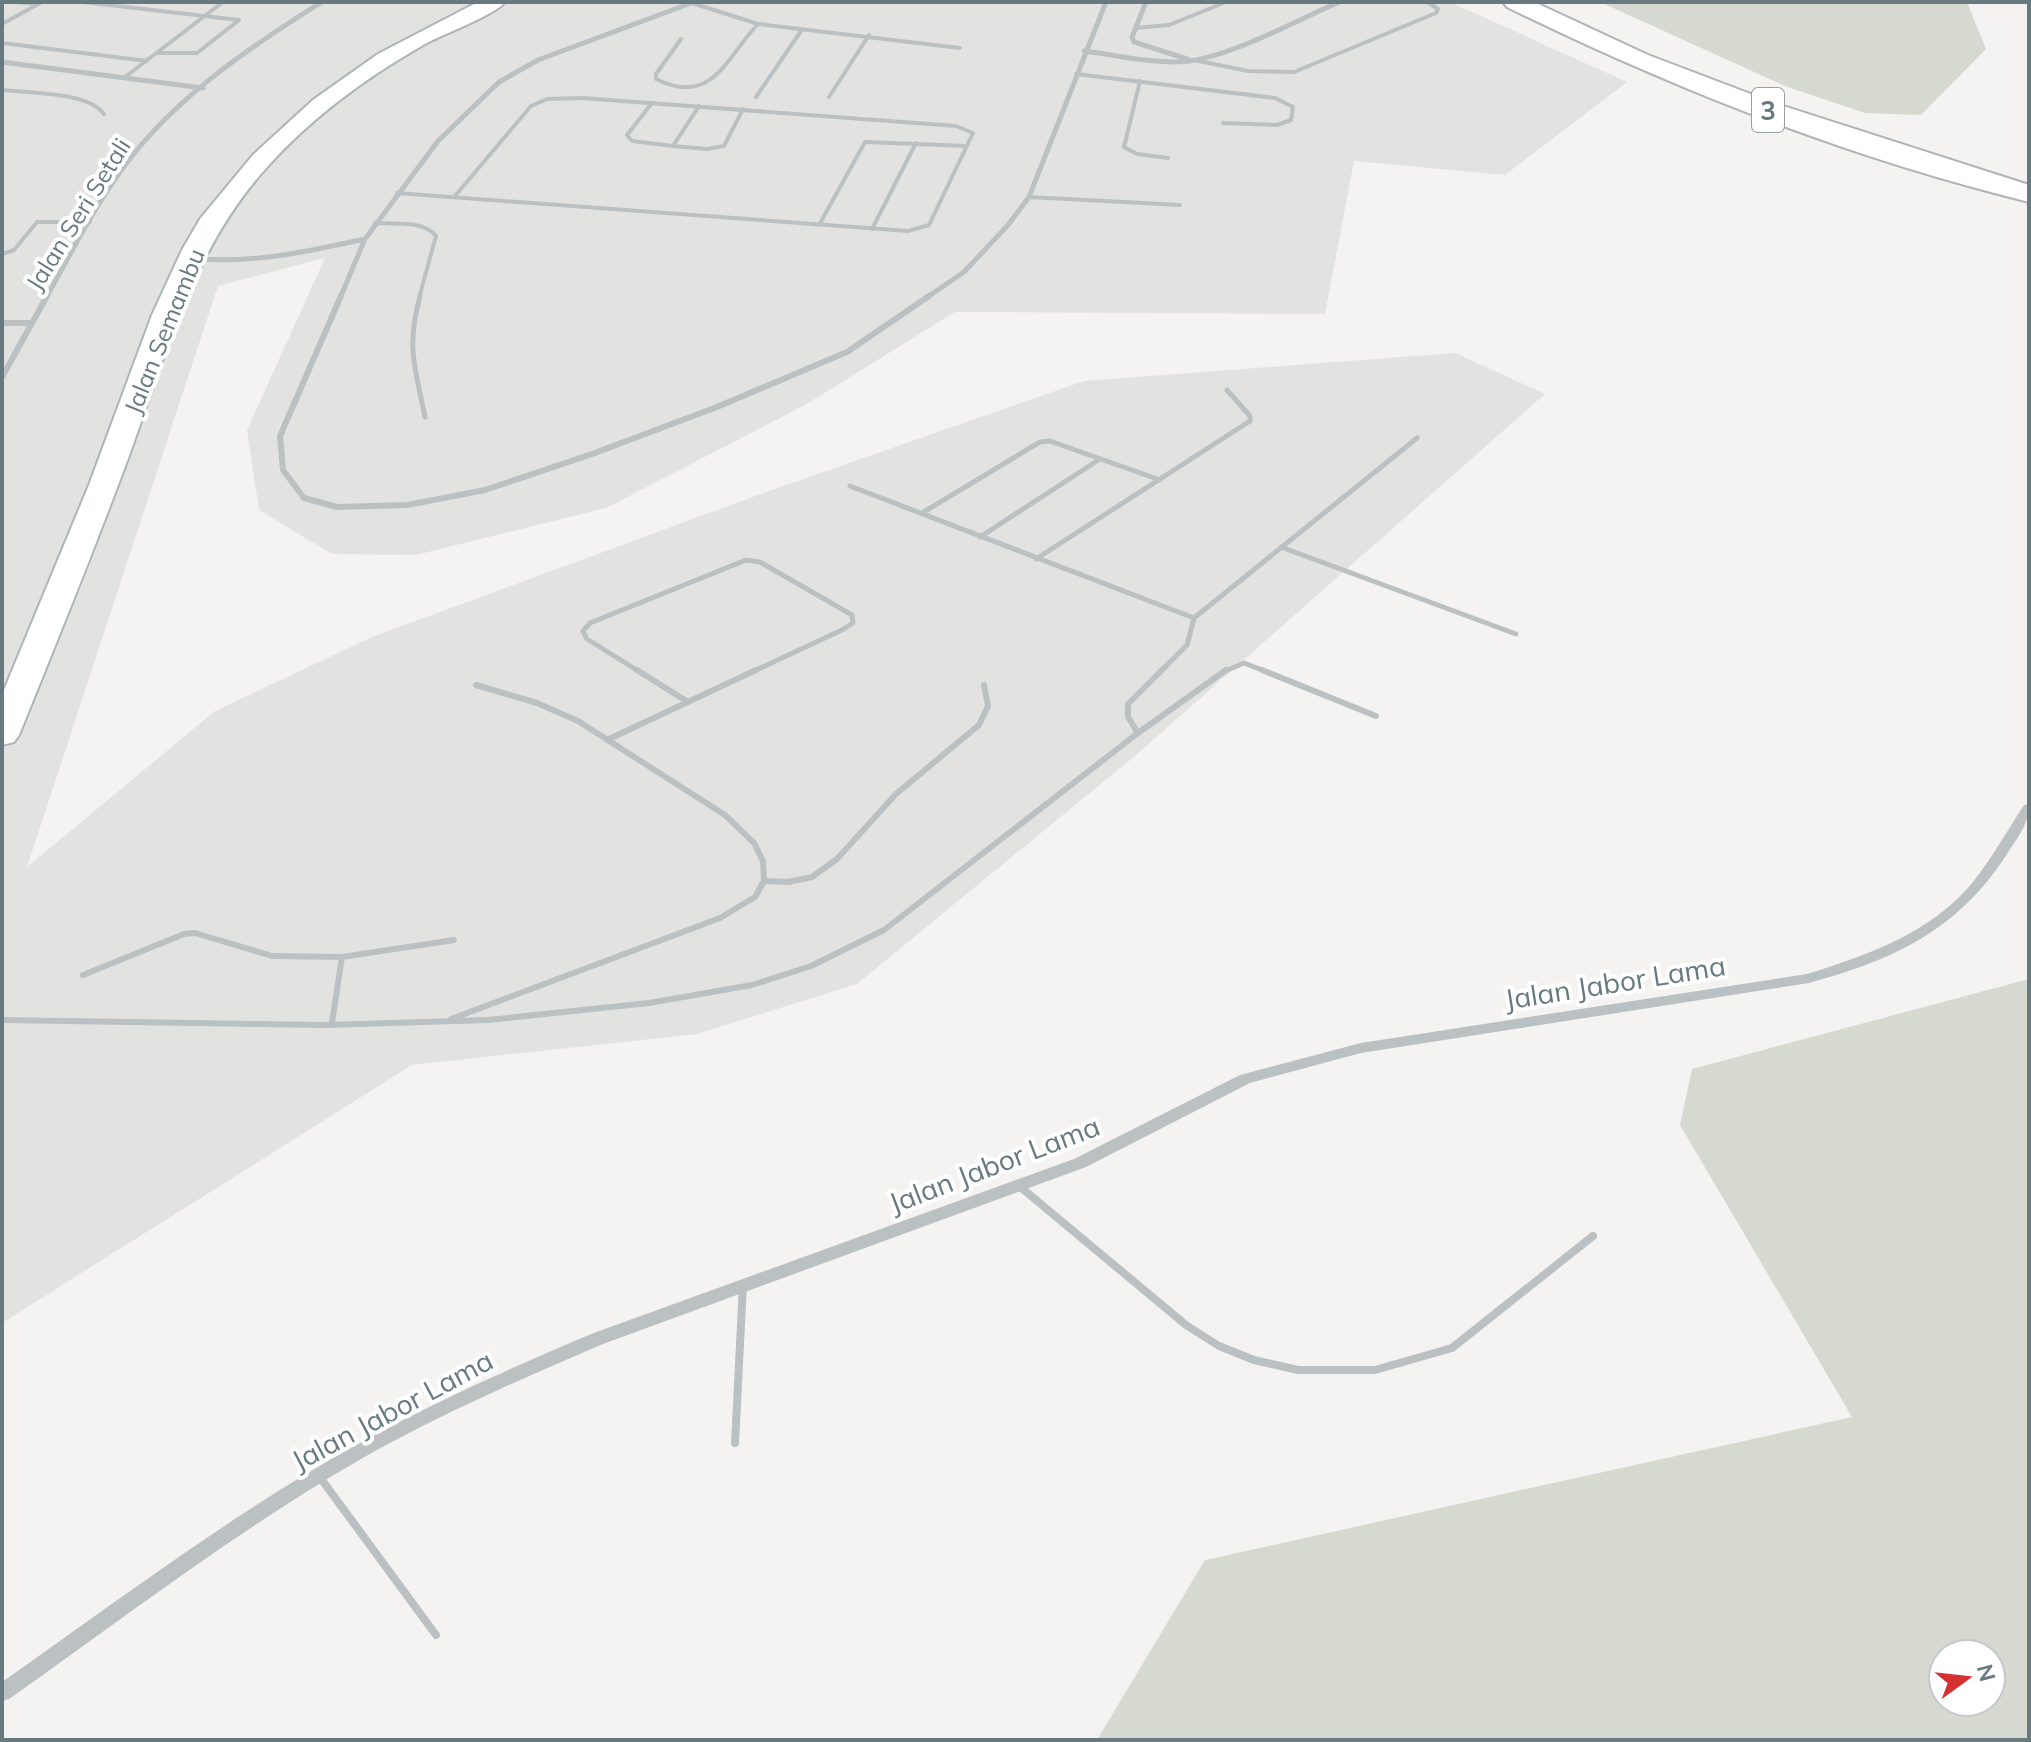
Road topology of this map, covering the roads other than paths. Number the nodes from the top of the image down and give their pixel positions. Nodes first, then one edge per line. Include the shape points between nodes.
1 (16, 2) edge
2 (42, 2) edge
3 (83, 2) edge
4 (223, 2) edge
5 (322, 2) edge
6 (495, 2) edge
7 (693, 2) edge
8 (1106, 2) edge
9 (1146, 2) edge
10 (1226, 2) edge
11 (1339, 2) edge
12 (1427, 2) edge
13 (1508, 2) edge
14 (1515, 2) edge
15 (1567, 2) edge
16 (35, 4) junction
17 (1545, 8) edge
18 (205, 15) junction
19 (2, 24) edge
20 (757, 25) junction
21 (1136, 28) junction
22 (801, 31) junction
23 (869, 35) junction
24 (681, 39) dead end
25 (2, 43) edge
26 (1655, 46) junction
27 (960, 48) dead end
28 (1084, 51) junction
29 (159, 53) junction
30 (1194, 60) junction
31 (147, 61) junction
32 (2, 62) edge
33 (1076, 74) junction
34 (125, 77) junction
35 (1140, 81) junction
36 (203, 88) junction
37 (2, 90) edge
38 (756, 97) dead end
39 (829, 97) dead end
40 (652, 103) junction
41 (699, 106) junction
42 (743, 109) junction
43 (104, 114) dead end
44 (1223, 123) dead end
45 (916, 143) junction
46 (673, 146) junction
47 (967, 146) junction
48 (1168, 158) dead end
49 (2029, 179) edge
50 (397, 193) junction
51 (2029, 194) edge
52 (455, 196) junction
53 (1029, 197) junction
54 (1180, 205) dead end
55 (90, 222) junction
56 (375, 223) junction
57 (819, 225) junction
58 (872, 229) junction
59 (365, 239) junction
60 (2, 254) edge
61 (191, 259) junction
62 (2, 323) edge
63 (31, 323) junction
64 (2, 377) edge
65 (1227, 390) dead end
66 (425, 417) dead end
67 (1417, 438) dead end
68 (1100, 459) junction
69 (1160, 480) junction
70 (850, 486) dead end
71 (922, 514) junction
72 (980, 537) junction
73 (1281, 547) junction
74 (1036, 559) junction
75 (1194, 618) junction
76 (1516, 634) dead end
77 (476, 685) dead end
78 (984, 685) dead end
79 (688, 702) junction
80 (1376, 716) dead end
81 (1138, 733) junction
82 (2, 735) edge
83 (607, 740) junction
84 (2029, 808) edge
85 (764, 881) junction
86 (454, 940) dead end
87 (342, 957) junction
88 (83, 975) dead end
89 (2, 1020) edge
90 (444, 1022) junction
91 (332, 1023) junction
92 (1018, 1185) junction
93 (1593, 1236) dead end
94 (743, 1285) junction
95 (735, 1443) dead end
96 (319, 1476) junction
97 (436, 1635) dead end
98 (2, 1693) edge

1 - 16 lane
2 - 16 lane
3 - 18 lane
4 - 18 lane
5 - 36 street, Jalan Seri Setali
6 - 61 main road, Jalan Semambu via 379,60 337,88 232,192
7 - 20 lane
7 - 50 street via 538,60 499,82 438,141
8 - 28 street
9 - 21 street
10 - 21 lane via 1169,25
11 - 30 street
12 - 30 lane via 1438,9 1436,13 1294,72 1248,71
13 - 17 highway
14 - 17 highway, 3
15 - 26 highway
16 - 19 lane
17 - 26 highway, 3
17 - 51 highway, 3 via 1766,109
18 - 29 lane
18 - 29 lane via 239,20 197,53
20 - 22 lane
20 - 24 lane via 713,80 663,84 656,74
21 - 30 street via 1134,42
22 - 23 lane
22 - 38 lane
23 - 27 lane
23 - 39 lane
25 - 31 lane
26 - 49 highway, 3 via 1826,114
28 - 30 street via 1168,62
28 - 33 street
29 - 31 lane
31 - 34 lane
32 - 34 street
33 - 35 lane
33 - 53 street
34 - 36 street
35 - 44 lane via 1275,98 1293,107 1291,120 1277,125
35 - 48 lane via 1124,147
36 - 55 street, Jalan Seri Setali via 146,140
37 - 43 lane via 85,100
40 - 41 lane
40 - 46 lane via 628,139
40 - 52 lane via 563,97 536,102
41 - 42 lane
41 - 46 lane
42 - 46 lane via 724,146
42 - 47 lane via 956,126 973,133
45 - 47 lane
45 - 57 lane via 862,144
45 - 58 lane
47 - 58 lane via 929,225 908,231
50 - 52 lane
50 - 56 street
52 - 57 lane
53 - 54 lane
53 - 59 street via 964,272 847,352 717,407 485,490 407,505 337,507 304,498 283,470 280,436
55 - 60 lane via 37,222 14,250
55 - 63 street, Jalan Seri Setali
56 - 59 street
56 - 66 lane via 413,224 436,236 411,329
57 - 58 lane
59 - 61 street via 263,260
61 - 82 main road, Jalan Semambu
62 - 63 street
63 - 64 street, Jalan Seri Setali
65 - 69 lane via 1250,421
67 - 73 lane
68 - 69 lane
68 - 71 lane via 1040,442
68 - 72 lane
69 - 74 lane
70 - 71 lane
71 - 72 lane
72 - 74 lane
73 - 75 lane
73 - 76 lane
74 - 75 lane
75 - 81 lane via 1187,645 1128,704 1128,717
77 - 83 lane via 537,703
78 - 85 lane via 989,700 979,725 896,794 837,859 812,877
79 - 79 lane via 842,630 853,623 852,615 760,562 746,560 590,623 583,631 587,639
79 - 83 lane
80 - 81 lane via 1244,663 1232,666
81 - 90 lane via 884,930 840,953 784,976 715,992 544,1017
83 - 85 lane via 725,815 754,843 763,861
84 - 92 street, Jalan Jabor Lama via 1991,868 1939,923 1857,964 1809,978 1304,1061 1245,1079 1080,1163
85 - 90 lane via 755,897 720,918
86 - 87 lane
87 - 88 lane via 272,956 195,933
87 - 91 lane
89 - 91 lane
90 - 91 lane
92 - 93 lane via 1186,1325 1219,1346 1298,1370 1375,1370 1452,1348
92 - 94 street, Jalan Jabor Lama
94 - 95 lane
94 - 96 street, Jalan Jabor Lama via 522,1371
96 - 97 lane
96 - 98 street, Jalan Jabor Lama

